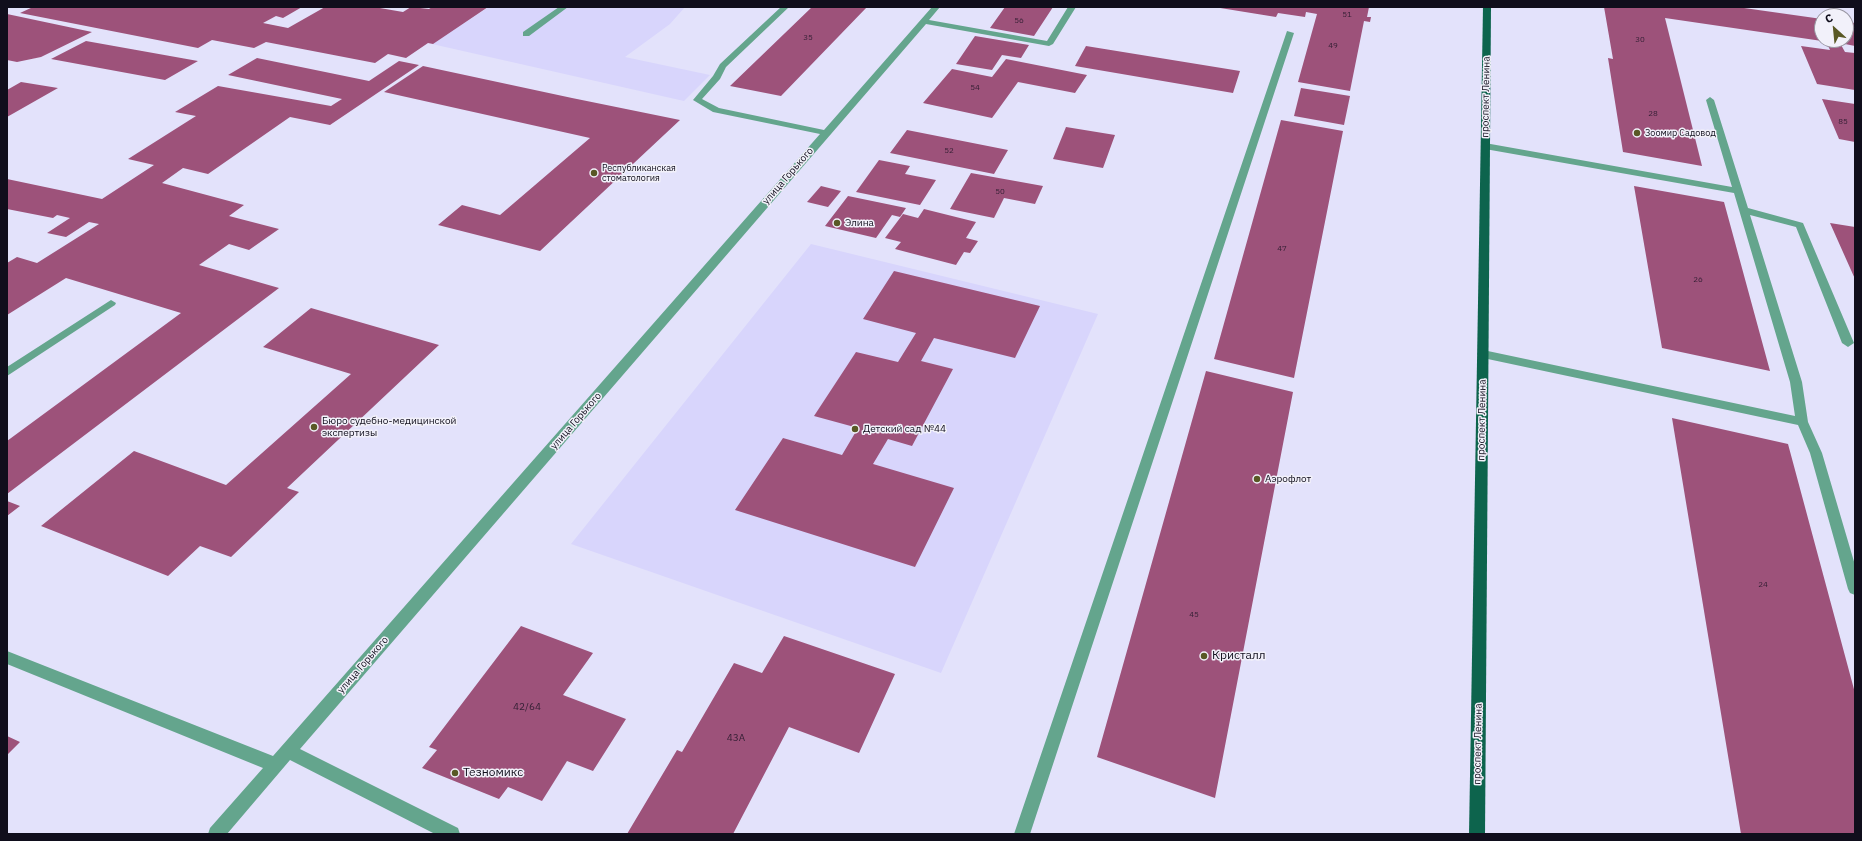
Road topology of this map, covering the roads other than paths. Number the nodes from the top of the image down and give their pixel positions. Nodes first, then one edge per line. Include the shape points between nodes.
1 (564, 7) edge
2 (785, 7) edge
3 (936, 7) edge
4 (1072, 7) edge
5 (1487, 7) edge
6 (923, 21) junction
7 (1290, 33) dead end
8 (526, 34) dead end
9 (1710, 100) dead end
10 (826, 133) junction
11 (1485, 146) junction
12 (1737, 191) junction
13 (1743, 210) junction
14 (111, 303) dead end
15 (1848, 343) dead end
16 (1483, 354) junction
17 (7, 372) edge
18 (1802, 422) junction
19 (1855, 589) edge
20 (7, 657) edge
21 (288, 751) junction
22 (276, 765) junction
23 (216, 834) edge
24 (452, 834) edge
25 (1022, 834) edge
26 (1477, 834) edge

1 - 8 street
2 - 10 street via 723,66 697,100 716,110
3 - 6 street, улица Горького
4 - 6 street via 1049,44
5 - 11 main road, проспект Ленина
6 - 10 street, улица Горького
7 - 25 street
9 - 12 street
10 - 21 street, улица Горького
11 - 12 street
11 - 16 main road, проспект Ленина
12 - 13 street
13 - 15 street via 1800,225
13 - 18 street via 1796,382
14 - 17 street
16 - 18 street
16 - 26 main road, проспект Ленина
18 - 19 street via 1816,453
20 - 22 street
21 - 22 street, улица Горького
21 - 24 street
22 - 23 street, улица Горького

